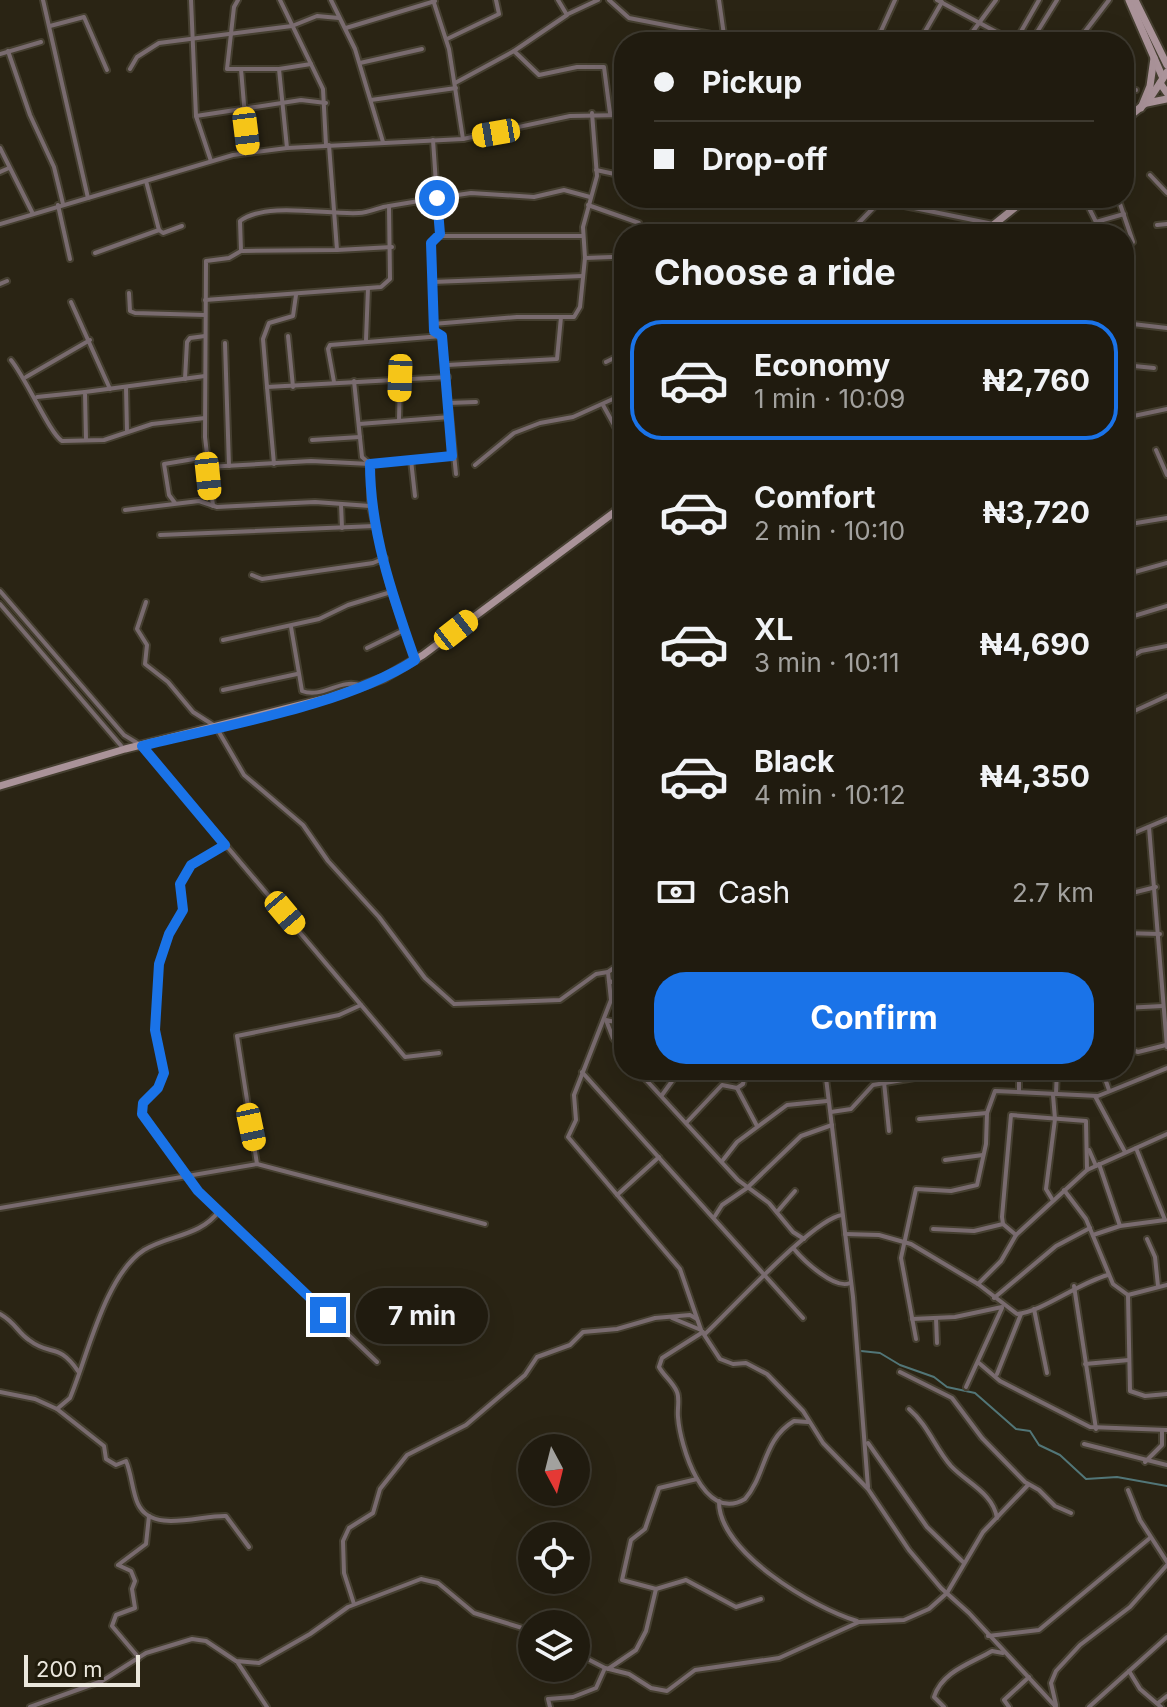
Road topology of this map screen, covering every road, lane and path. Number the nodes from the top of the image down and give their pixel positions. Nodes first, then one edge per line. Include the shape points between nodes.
1 (43, 0) edge
2 (191, 0) edge
3 (238, 0) edge
4 (280, 0) edge
5 (331, 0) edge
6 (435, 0) edge
7 (496, 0) edge
8 (558, 0) edge
9 (598, 0) edge
10 (609, 0) edge
11 (719, 0) edge
12 (895, 0) edge
13 (996, 0) edge
14 (1039, 0) edge
15 (1057, 0) edge
16 (1109, 0) edge
17 (1132, 0) edge
18 (939, 1) edge
19 (949, 3) edge
20 (567, 15) junction
21 (339, 18) junction
22 (980, 23) junction
23 (50, 26) junction
24 (292, 26) junction
25 (346, 28) junction
26 (692, 32) edge
27 (723, 32) edge
28 (881, 32) edge
29 (924, 32) edge
30 (973, 32) edge
31 (997, 32) edge
32 (1021, 32) edge
33 (1037, 32) edge
34 (1085, 32) edge
35 (233, 33) junction
36 (193, 38) junction
37 (446, 39) junction
38 (41, 42) dead end
39 (422, 49) dead end
40 (8, 51) junction
41 (514, 51) junction
42 (1154, 52) junction
43 (0, 54) edge
44 (1166, 61) edge
45 (360, 63) junction
46 (311, 64) junction
47 (130, 69) dead end
48 (241, 69) junction
49 (279, 69) junction
50 (107, 70) dead end
51 (1163, 77) edge
52 (456, 86) junction
53 (1167, 95) edge
54 (370, 100) junction
55 (326, 103) junction
56 (280, 104) junction
57 (1145, 104) junction
58 (243, 110) junction
59 (592, 113) junction
60 (610, 113) junction
61 (1134, 113) edge
62 (614, 114) edge
63 (196, 116) junction
64 (463, 139) junction
65 (433, 140) junction
66 (383, 142) junction
67 (328, 145) junction
68 (0, 148) edge
69 (287, 148) junction
70 (248, 152) junction
71 (211, 161) junction
72 (9, 168) junction
73 (596, 170) junction
74 (0, 172) edge
75 (614, 174) edge
76 (1150, 175) dead end
77 (146, 181) junction
78 (1167, 193) edge
79 (590, 197) junction
80 (88, 198) junction
81 (437, 198) junction
82 (60, 205) junction
83 (588, 205) junction
84 (389, 206) junction
85 (873, 208) edge
86 (911, 208) edge
87 (1015, 208) edge
88 (1089, 208) edge
89 (1122, 208) edge
90 (334, 211) junction
91 (32, 212) junction
92 (1124, 214) junction
93 (639, 223) dead end
94 (0, 224) edge
95 (858, 224) edge
96 (995, 224) joint
97 (1127, 224) edge
98 (1167, 224) edge
99 (1157, 225) dead end
100 (182, 226) dead end
101 (159, 230) junction
102 (439, 236) junction
103 (583, 236) junction
104 (392, 247) junction
105 (337, 250) junction
106 (241, 251) junction
107 (95, 253) dead end
108 (612, 257) dead end
109 (585, 258) junction
110 (70, 259) dead end
111 (583, 276) junction
112 (7, 281) dead end
113 (432, 282) junction
114 (0, 284) edge
115 (368, 288) junction
116 (129, 293) dead end
117 (296, 295) junction
118 (205, 300) junction
119 (71, 302) dead end
120 (205, 315) junction
121 (561, 317) junction
122 (433, 324) junction
123 (1134, 324) edge
124 (1167, 328) edge
125 (205, 336) junction
126 (288, 336) dead end
127 (442, 336) junction
128 (90, 340) junction
129 (366, 340) junction
130 (225, 343) dead end
131 (614, 358) edge
132 (11, 360) dead end
133 (606, 362) dead end
134 (446, 365) junction
135 (1134, 366) edge
136 (1154, 368) dead end
137 (205, 376) junction
138 (26, 377) junction
139 (448, 377) junction
140 (400, 378) junction
141 (185, 379) junction
142 (354, 381) junction
143 (334, 382) junction
144 (126, 387) junction
145 (267, 387) junction
146 (293, 387) junction
147 (110, 389) junction
148 (85, 392) junction
149 (37, 397) junction
150 (614, 399) edge
151 (476, 402) dead end
152 (448, 403) junction
153 (603, 405) junction
154 (1167, 409) edge
155 (1134, 416) edge
156 (450, 417) junction
157 (205, 418) junction
158 (399, 420) junction
159 (359, 424) junction
160 (614, 425) edge
161 (127, 432) junction
162 (360, 437) junction
163 (312, 440) dead end
164 (87, 441) junction
165 (1156, 450) dead end
166 (452, 456) junction
167 (206, 457) junction
168 (411, 460) junction
169 (274, 464) junction
170 (370, 464) junction
171 (475, 465) dead end
172 (229, 466) junction
173 (207, 467) junction
174 (456, 474) dead end
175 (1167, 475) edge
176 (415, 496) dead end
177 (175, 503) junction
178 (341, 504) junction
179 (213, 506) junction
180 (370, 506) junction
181 (125, 510) dead end
182 (614, 512) edge
183 (1167, 518) edge
184 (1134, 521) edge
185 (375, 526) junction
186 (342, 528) junction
187 (160, 535) dead end
188 (385, 558) junction
189 (1167, 563) edge
190 (1134, 572) edge
191 (252, 575) dead end
192 (0, 591) edge
193 (391, 592) junction
194 (146, 602) dead end
195 (0, 604) edge
196 (1167, 606) edge
197 (1134, 616) edge
198 (291, 627) junction
199 (404, 630) junction
200 (223, 640) dead end
201 (1167, 646) edge
202 (367, 648) dead end
203 (1134, 655) edge
204 (415, 660) junction
205 (297, 674) junction
206 (363, 686) junction
207 (223, 690) dead end
208 (1167, 696) edge
209 (1134, 707) edge
210 (101, 708) junction
211 (93, 715) junction
212 (207, 726) junction
213 (217, 727) junction
214 (142, 746) junction
215 (125, 749) junction
216 (0, 786) edge
217 (1167, 819) edge
218 (1149, 827) junction
219 (1134, 831) edge
220 (225, 845) junction
221 (1156, 887) junction
222 (1134, 892) edge
223 (1134, 933) edge
224 (1160, 934) junction
225 (614, 969) edge
226 (607, 975) junction
227 (614, 980) edge
228 (361, 1005) junction
229 (1134, 1008) edge
230 (1164, 1008) edge
231 (606, 1020) junction
232 (614, 1022) edge
233 (614, 1039) edge
234 (1167, 1046) edge
235 (1134, 1050) edge
236 (439, 1053) dead end
237 (1167, 1068) edge
238 (582, 1072) junction
239 (648, 1080) edge
240 (671, 1080) edge
241 (744, 1080) edge
242 (826, 1080) edge
243 (897, 1080) edge
244 (1019, 1080) edge
245 (1056, 1080) edge
246 (1105, 1080) edge
247 (884, 1082) junction
248 (737, 1088) junction
249 (1019, 1091) junction
250 (1109, 1091) junction
251 (661, 1092) junction
252 (1055, 1094) junction
253 (1095, 1096) junction
254 (827, 1101) junction
255 (831, 1112) junction
256 (987, 1113) junction
257 (919, 1119) dead end
258 (1055, 1119) junction
259 (687, 1122) junction
260 (832, 1125) junction
261 (757, 1126) junction
262 (889, 1131) dead end
263 (1167, 1134) edge
264 (1136, 1147) junction
265 (1089, 1150) junction
266 (1125, 1152) junction
267 (983, 1155) junction
268 (659, 1157) junction
269 (723, 1160) junction
270 (945, 1160) dead end
271 (257, 1164) junction
272 (1098, 1165) junction
273 (1087, 1170) junction
274 (187, 1176) junction
275 (746, 1186) junction
276 (1064, 1190) junction
277 (795, 1191) dead end
278 (617, 1195) junction
279 (1052, 1199) junction
280 (0, 1208) edge
281 (219, 1211) junction
282 (777, 1212) junction
283 (842, 1215) junction
284 (715, 1216) junction
285 (1166, 1220) edge
286 (485, 1224) dead end
287 (1003, 1224) junction
288 (1120, 1226) junction
289 (1090, 1228) junction
290 (933, 1229) dead end
291 (1016, 1235) junction
292 (1093, 1235) junction
293 (847, 1236) junction
294 (804, 1239) junction
295 (1147, 1239) dead end
296 (905, 1241) junction
297 (794, 1249) junction
298 (764, 1275) junction
299 (1108, 1275) junction
300 (850, 1283) junction
301 (978, 1284) junction
302 (1167, 1285) edge
303 (1074, 1286) junction
304 (1158, 1286) junction
305 (1128, 1295) junction
306 (994, 1298) junction
307 (1002, 1306) junction
308 (694, 1309) junction
309 (1034, 1309) junction
310 (0, 1314) edge
311 (1021, 1314) junction
312 (690, 1315) junction
313 (670, 1317) junction
314 (803, 1318) dead end
315 (936, 1318) junction
316 (697, 1319) junction
317 (912, 1319) junction
318 (703, 1332) junction
319 (916, 1339) dead end
320 (937, 1343) dead end
321 (1129, 1360) junction
322 (377, 1362) dead end
323 (979, 1363) junction
324 (1085, 1364) junction
325 (78, 1371) junction
326 (900, 1372) dead end
327 (1047, 1373) dead end
328 (996, 1375) junction
329 (966, 1387) dead end
330 (0, 1392) edge
331 (1167, 1394) edge
332 (57, 1409) junction
333 (909, 1409) dead end
334 (810, 1423) junction
335 (1096, 1429) junction
336 (1165, 1430) edge
337 (866, 1441) junction
338 (1084, 1444) dead end
339 (1145, 1462) junction
340 (1167, 1465) edge
341 (697, 1479) junction
342 (1026, 1484) junction
343 (868, 1489) junction
344 (1128, 1490) dead end
345 (719, 1501) junction
346 (1071, 1513) dead end
347 (149, 1516) junction
348 (997, 1518) junction
349 (1150, 1538) junction
350 (249, 1547) dead end
351 (963, 1562) junction
352 (1167, 1564) edge
353 (656, 1589) junction
354 (947, 1593) junction
355 (761, 1599) dead end
356 (354, 1604) junction
357 (859, 1622) junction
358 (518, 1627) edge
359 (988, 1636) junction
360 (1167, 1637) edge
361 (1005, 1653) junction
362 (139, 1658) junction
363 (590, 1660) edge
364 (236, 1661) junction
365 (606, 1668) junction
366 (1127, 1673) junction
367 (1029, 1677) junction
368 (1167, 1696) edge
369 (1159, 1705) edge
370 (30, 1707) edge
371 (267, 1707) edge
372 (550, 1707) edge
373 (944, 1707) edge
374 (1009, 1707) edge
375 (1057, 1707) edge
376 (1089, 1707) edge

1 - 23 street
2 - 36 street
3 - 35 street
4 - 24 street
5 - 21 street
6 - 25 street
6 - 37 street
7 - 37 street via 499,14
8 - 20 street
9 - 20 street
10 - 26 street via 629,18
11 - 27 street
12 - 28 street
13 - 22 street
14 - 32 street
15 - 33 street
16 - 34 street
17 - 42 main road
17 - 44 main road
18 - 19 street
18 - 29 street
19 - 22 street
20 - 41 street
21 - 24 street via 317,16
21 - 25 street
22 - 30 street
22 - 31 street
23 - 50 street via 84,17
23 - 80 street
24 - 35 street
24 - 46 street
25 - 45 street
35 - 36 street
35 - 48 street via 226,68
36 - 47 street via 159,43 137,57
36 - 63 street
37 - 52 street
38 - 40 street
39 - 45 street
40 - 43 street
40 - 82 street via 54,167
41 - 52 street
41 - 60 street via 539,75 604,67
42 - 51 main road
42 - 57 main road
45 - 54 street
46 - 49 street
46 - 55 street
48 - 49 street
48 - 58 street
49 - 56 street
51 - 53 main road
51 - 57 main road
52 - 54 street
52 - 64 street
53 - 57 main road
54 - 66 street
55 - 56 street
55 - 67 street
56 - 58 street
56 - 69 street
57 - 61 main road
58 - 63 street
58 - 70 street
59 - 60 street
59 - 64 street
59 - 73 street
60 - 62 street
63 - 71 street
64 - 65 street
65 - 66 street
65 - 81 street
66 - 67 street
67 - 69 street
67 - 90 street
68 - 72 street
69 - 70 street
70 - 71 street
71 - 77 street
72 - 74 street
72 - 91 street
73 - 75 street
73 - 79 street
76 - 78 street
77 - 80 street
77 - 101 street
79 - 81 street via 564,190 534,197 471,193
79 - 83 street
80 - 82 street
81 - 84 street
81 - 102 street
82 - 91 street
82 - 110 street
83 - 93 street
83 - 103 street
84 - 90 street via 363,213
84 - 104 street
85 - 95 street
86 - 96 street
87 - 96 main road
88 - 92 street via 1096,222
89 - 92 street
90 - 105 street
90 - 106 street via 264,213 241,219
91 - 94 street
92 - 97 street
98 - 99 street
100 - 101 street
101 - 107 street
102 - 103 street
102 - 113 street via 431,243
103 - 109 street
104 - 105 street
104 - 115 street via 388,282
105 - 106 street
106 - 118 street via 206,261
108 - 109 street
109 - 111 street
111 - 113 street
111 - 121 street via 578,313
112 - 114 street
113 - 122 street
115 - 117 street
115 - 129 street
116 - 120 street via 130,311 135,313
117 - 118 street
117 - 145 street via 293,316 269,323 263,339
118 - 120 street
119 - 128 street
120 - 125 street
121 - 122 street
121 - 134 street via 557,359
122 - 127 street
123 - 124 street
125 - 137 street
125 - 141 street via 187,342
126 - 146 street
127 - 129 street
127 - 134 street
128 - 138 street
128 - 147 street
129 - 143 street via 328,346
130 - 172 street
131 - 133 street
132 - 138 street
134 - 139 street
135 - 136 street
137 - 141 street
137 - 157 street
138 - 149 street
139 - 140 street
139 - 152 street
140 - 142 street
140 - 158 street
141 - 144 street
142 - 143 street
142 - 159 street
143 - 146 street
144 - 147 street
144 - 161 street
145 - 146 street
145 - 169 street
147 - 148 street
148 - 149 street
148 - 164 street
149 - 164 street via 56,438
150 - 153 street
151 - 152 street
152 - 156 street
153 - 160 street
153 - 171 street via 514,433
154 - 155 street
156 - 158 street
156 - 166 street
157 - 161 street
157 - 167 street
158 - 159 street
159 - 162 street
161 - 164 street
162 - 163 street
162 - 170 street via 362,457
165 - 175 street
166 - 168 street
166 - 174 street
167 - 173 street
167 - 177 street via 164,464
168 - 170 street
168 - 176 street
169 - 170 street
169 - 172 street
170 - 180 street
172 - 173 street
173 - 179 street
177 - 179 street
177 - 181 street
178 - 179 street
178 - 180 street
178 - 186 street
180 - 185 street
182 - 204 main road
183 - 184 street
185 - 186 street
185 - 188 street
186 - 187 street
188 - 191 street via 262,579
188 - 193 street
189 - 190 street
192 - 210 street
193 - 198 street
193 - 199 street
194 - 212 street via 137,629 147,645 145,664
195 - 211 street
196 - 197 street
198 - 200 street
198 - 205 street
199 - 202 street
199 - 204 street
201 - 203 street
204 - 206 main road
205 - 206 street via 307,694 348,683
205 - 207 street
206 - 213 main road
208 - 209 street
210 - 211 street
210 - 214 street via 124,735
211 - 215 street
212 - 213 main road
212 - 214 main road
213 - 226 street via 244,775 303,825 425,978 454,1004 560,1000
214 - 215 main road
214 - 220 street
215 - 216 main road
217 - 218 street
218 - 219 street
218 - 221 street
220 - 228 street
220 - 274 street via 191,865 180,884 183,910 159,964 155,1030 164,1073 142,1108
221 - 222 street
221 - 224 street
223 - 224 street
224 - 230 street
225 - 226 street
226 - 227 street
226 - 231 street via 612,995
228 - 236 street via 405,1057
228 - 271 street via 339,1015 237,1036
229 - 230 street
230 - 234 street
231 - 232 street
231 - 233 street
231 - 238 street
234 - 235 street
237 - 250 street
238 - 268 street
238 - 278 street via 574,1095 576,1120 568,1137
239 - 251 street
240 - 251 street
241 - 248 street
242 - 254 street
243 - 247 street
244 - 249 street
245 - 252 street
246 - 250 street
247 - 255 street via 867,1087 851,1109
247 - 262 street
248 - 259 street via 722,1085
248 - 261 street
249 - 252 street
249 - 256 street via 995,1091
250 - 253 street
251 - 259 street
252 - 253 street
252 - 258 street
253 - 266 street
254 - 255 street
254 - 261 street via 793,1103
255 - 260 street
256 - 257 street
256 - 267 street
258 - 265 street via 1086,1121
258 - 279 street via 1046,1182
258 - 287 street via 1013,1114 1010,1118
259 - 269 street
260 - 275 street via 801,1136
260 - 283 street
261 - 269 street
263 - 264 street
264 - 266 street
264 - 285 street
265 - 272 street
265 - 273 street
266 - 272 street
267 - 270 street
267 - 296 street via 976,1186 916,1189
268 - 278 street
268 - 284 street
269 - 275 street
271 - 274 street
271 - 286 street
272 - 273 street
272 - 288 street
273 - 276 street
274 - 280 street
274 - 281 street
275 - 282 street
275 - 284 street
276 - 279 street
276 - 289 street
277 - 282 street
278 - 308 street via 680,1269
279 - 291 street
281 - 322 street
281 - 325 street via 203,1227 135,1257 115,1282
282 - 294 street
283 - 293 street
283 - 294 street via 826,1220
284 - 298 street
285 - 288 street
287 - 290 street via 977,1230
287 - 291 street
288 - 292 street
289 - 292 street
289 - 306 street via 1056,1246
291 - 301 street via 1001,1261
292 - 299 street
293 - 296 street
293 - 300 street
294 - 297 street
295 - 304 street
296 - 301 street
296 - 317 street via 901,1258
297 - 298 street
297 - 300 street via 838,1284
298 - 314 street
298 - 318 street
299 - 303 street
299 - 305 street
300 - 337 street
301 - 306 street
302 - 304 street
303 - 309 street
303 - 324 street
304 - 305 street
305 - 321 street
306 - 307 street
307 - 311 street
307 - 315 street
307 - 323 street
308 - 312 street
308 - 316 street
309 - 311 street
309 - 327 street
310 - 325 street via 15,1322 29,1340 66,1354
311 - 328 street
312 - 313 street
312 - 316 street
313 - 318 street
313 - 356 street via 583,1332 570,1345 537,1357 525,1375 466,1425 407,1455 380,1489 373,1513 354,1524 343,1541 344,1573
315 - 317 street
315 - 320 street
316 - 318 street
317 - 319 street
318 - 334 street via 722,1360 746,1363 767,1374
318 - 341 street via 662,1358 659,1367 677,1392 687,1462
321 - 324 street
321 - 331 street via 1131,1393
323 - 328 street
323 - 329 street
324 - 335 street
325 - 332 street via 70,1398
326 - 342 street via 952,1398
328 - 335 street via 1022,1394
330 - 332 street
332 - 347 street via 104,1446 106,1459 116,1465 126,1461 137,1501
333 - 348 street via 951,1465 995,1506
334 - 343 street
334 - 345 street via 798,1420 785,1427 762,1460 745,1499 733,1504
335 - 336 street
336 - 339 street via 1162,1445
337 - 343 street
337 - 351 street via 927,1527
338 - 339 street
339 - 340 street
341 - 345 street
341 - 353 street via 659,1488 645,1529 631,1540 622,1580
342 - 346 street
342 - 348 street
343 - 354 street via 909,1550
344 - 349 street
345 - 357 street via 722,1521 746,1554 811,1602
347 - 350 street via 170,1523 226,1516
347 - 362 street via 146,1544 118,1565 131,1571 135,1581 135,1608 116,1615 112,1626
348 - 351 street
349 - 352 street
349 - 359 street via 1039,1630
351 - 354 street
352 - 375 street via 1130,1607 1056,1671 1051,1683
353 - 355 street via 686,1580 736,1607
353 - 365 street via 636,1650
354 - 357 street via 938,1604 904,1620
354 - 359 street
356 - 358 street via 407,1582 431,1581 474,1613
356 - 364 street via 266,1660
357 - 365 street via 779,1658 695,1670 667,1691
359 - 361 street
360 - 366 street
361 - 367 street
361 - 373 street via 992,1651 964,1663 936,1689 934,1697
362 - 364 street via 199,1638
362 - 370 street via 102,1681
363 - 365 street
364 - 371 street
365 - 372 street via 596,1688 548,1699
366 - 369 street
366 - 376 street
367 - 374 street via 1004,1700
367 - 375 street
368 - 369 street

